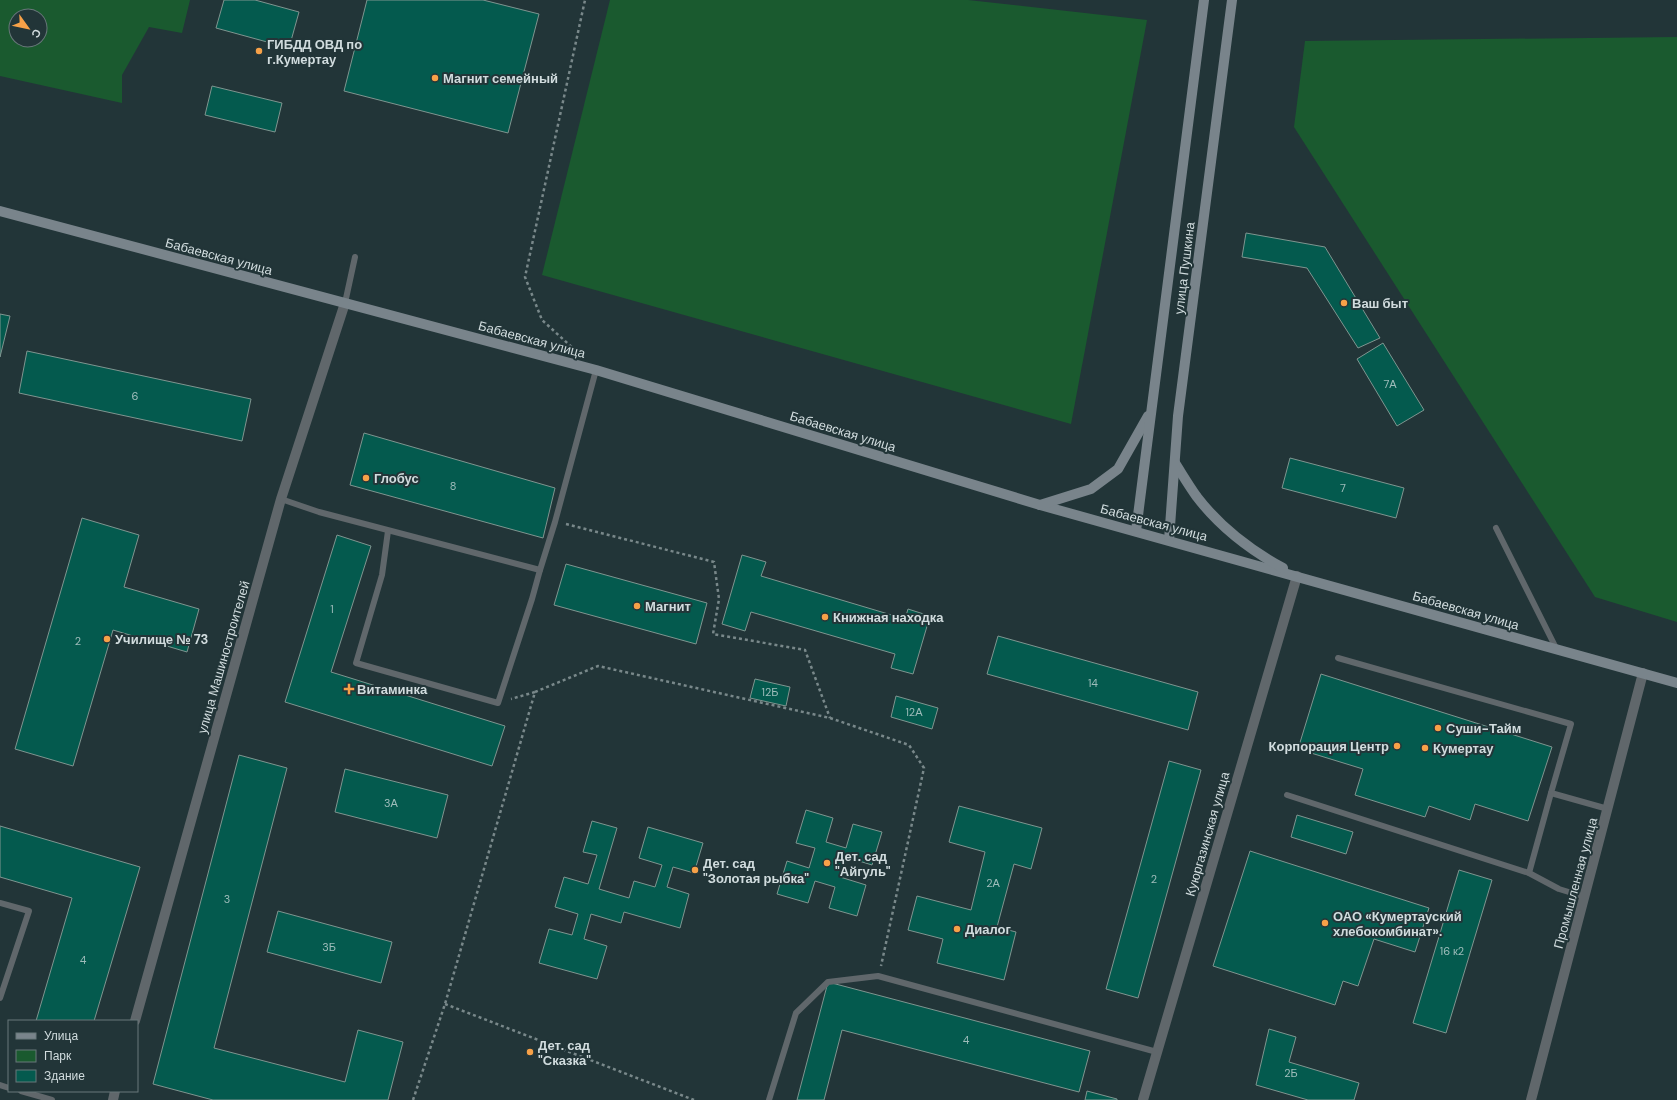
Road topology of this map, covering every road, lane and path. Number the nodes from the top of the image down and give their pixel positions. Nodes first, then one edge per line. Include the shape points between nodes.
1 (585, 0) edge
2 (1204, 0) edge
3 (1232, 0) edge
4 (0, 211) edge
5 (355, 257) dead end
6 (345, 303) junction
7 (580, 355) dead end
8 (596, 370) junction
9 (1151, 411) junction
10 (1175, 463) junction
11 (282, 499) junction
12 (1040, 505) junction
13 (556, 522) junction
14 (1496, 528) dead end
15 (388, 531) junction
16 (1136, 531) junction
17 (1169, 540) junction
18 (540, 570) junction
19 (1297, 576) junction
20 (1556, 648) junction
21 (1338, 658) dead end
22 (1643, 673) junction
23 (1677, 682) edge
24 (535, 692) junction
25 (498, 703) junction
26 (830, 718) junction
27 (1551, 793) junction
28 (1287, 795) dead end
29 (1608, 809) junction
30 (1529, 873) junction
31 (1585, 897) junction
32 (0, 903) edge
33 (878, 976) junction
34 (0, 998) edge
35 (445, 1004) junction
36 (135, 1020) edge
37 (1156, 1052) junction
38 (24, 1092) edge
39 (52, 1100) edge
40 (413, 1100) edge
41 (694, 1100) edge
42 (769, 1100) edge
43 (1143, 1100) edge
44 (1531, 1100) edge

1 - 7 path via 525,277 542,320
2 - 9 main road, улица Пушкина
3 - 10 main road, улица Пушкина via 1178,416
4 - 6 main road, Бабаевская улица
5 - 6 lane
6 - 8 main road, Бабаевская улица
6 - 11 street, улица Машиностроителей
8 - 12 main road, Бабаевская улица
8 - 13 lane
9 - 12 main road via 1118,469 1091,489
9 - 16 main road, улица Пушкина
10 - 17 main road, улица Пушкина
10 - 19 main road via 1197,498 1226,528 1254,552
11 - 15 lane
11 - 36 street, улица Машиностроителей
12 - 16 main road, Бабаевская улица
13 - 18 lane
13 - 26 path via 714,562 719,599 712,634 805,650
14 - 20 lane
15 - 18 lane
15 - 25 lane via 382,575 356,663
16 - 17 main road, Бабаевская улица
17 - 19 main road, Бабаевская улица
18 - 25 lane
19 - 20 main road, Бабаевская улица
19 - 37 street, Куюргазинская улица
20 - 22 main road, Бабаевская улица
21 - 27 lane via 1571,724
22 - 23 main road, Бабаевская улица
22 - 29 street, Промышленная улица
24 - 25 path
24 - 26 path via 598,666
24 - 35 path
26 - 33 path via 909,745 924,768
27 - 29 lane
27 - 30 lane
28 - 30 lane
29 - 31 street, Промышленная улица
30 - 31 lane via 1559,889
31 - 44 street, Промышленная улица
32 - 34 lane via 29,911
33 - 37 lane
33 - 42 lane via 828,982 796,1013
35 - 40 path
35 - 41 path
37 - 43 street, Куюргазинская улица
38 - 39 lane

